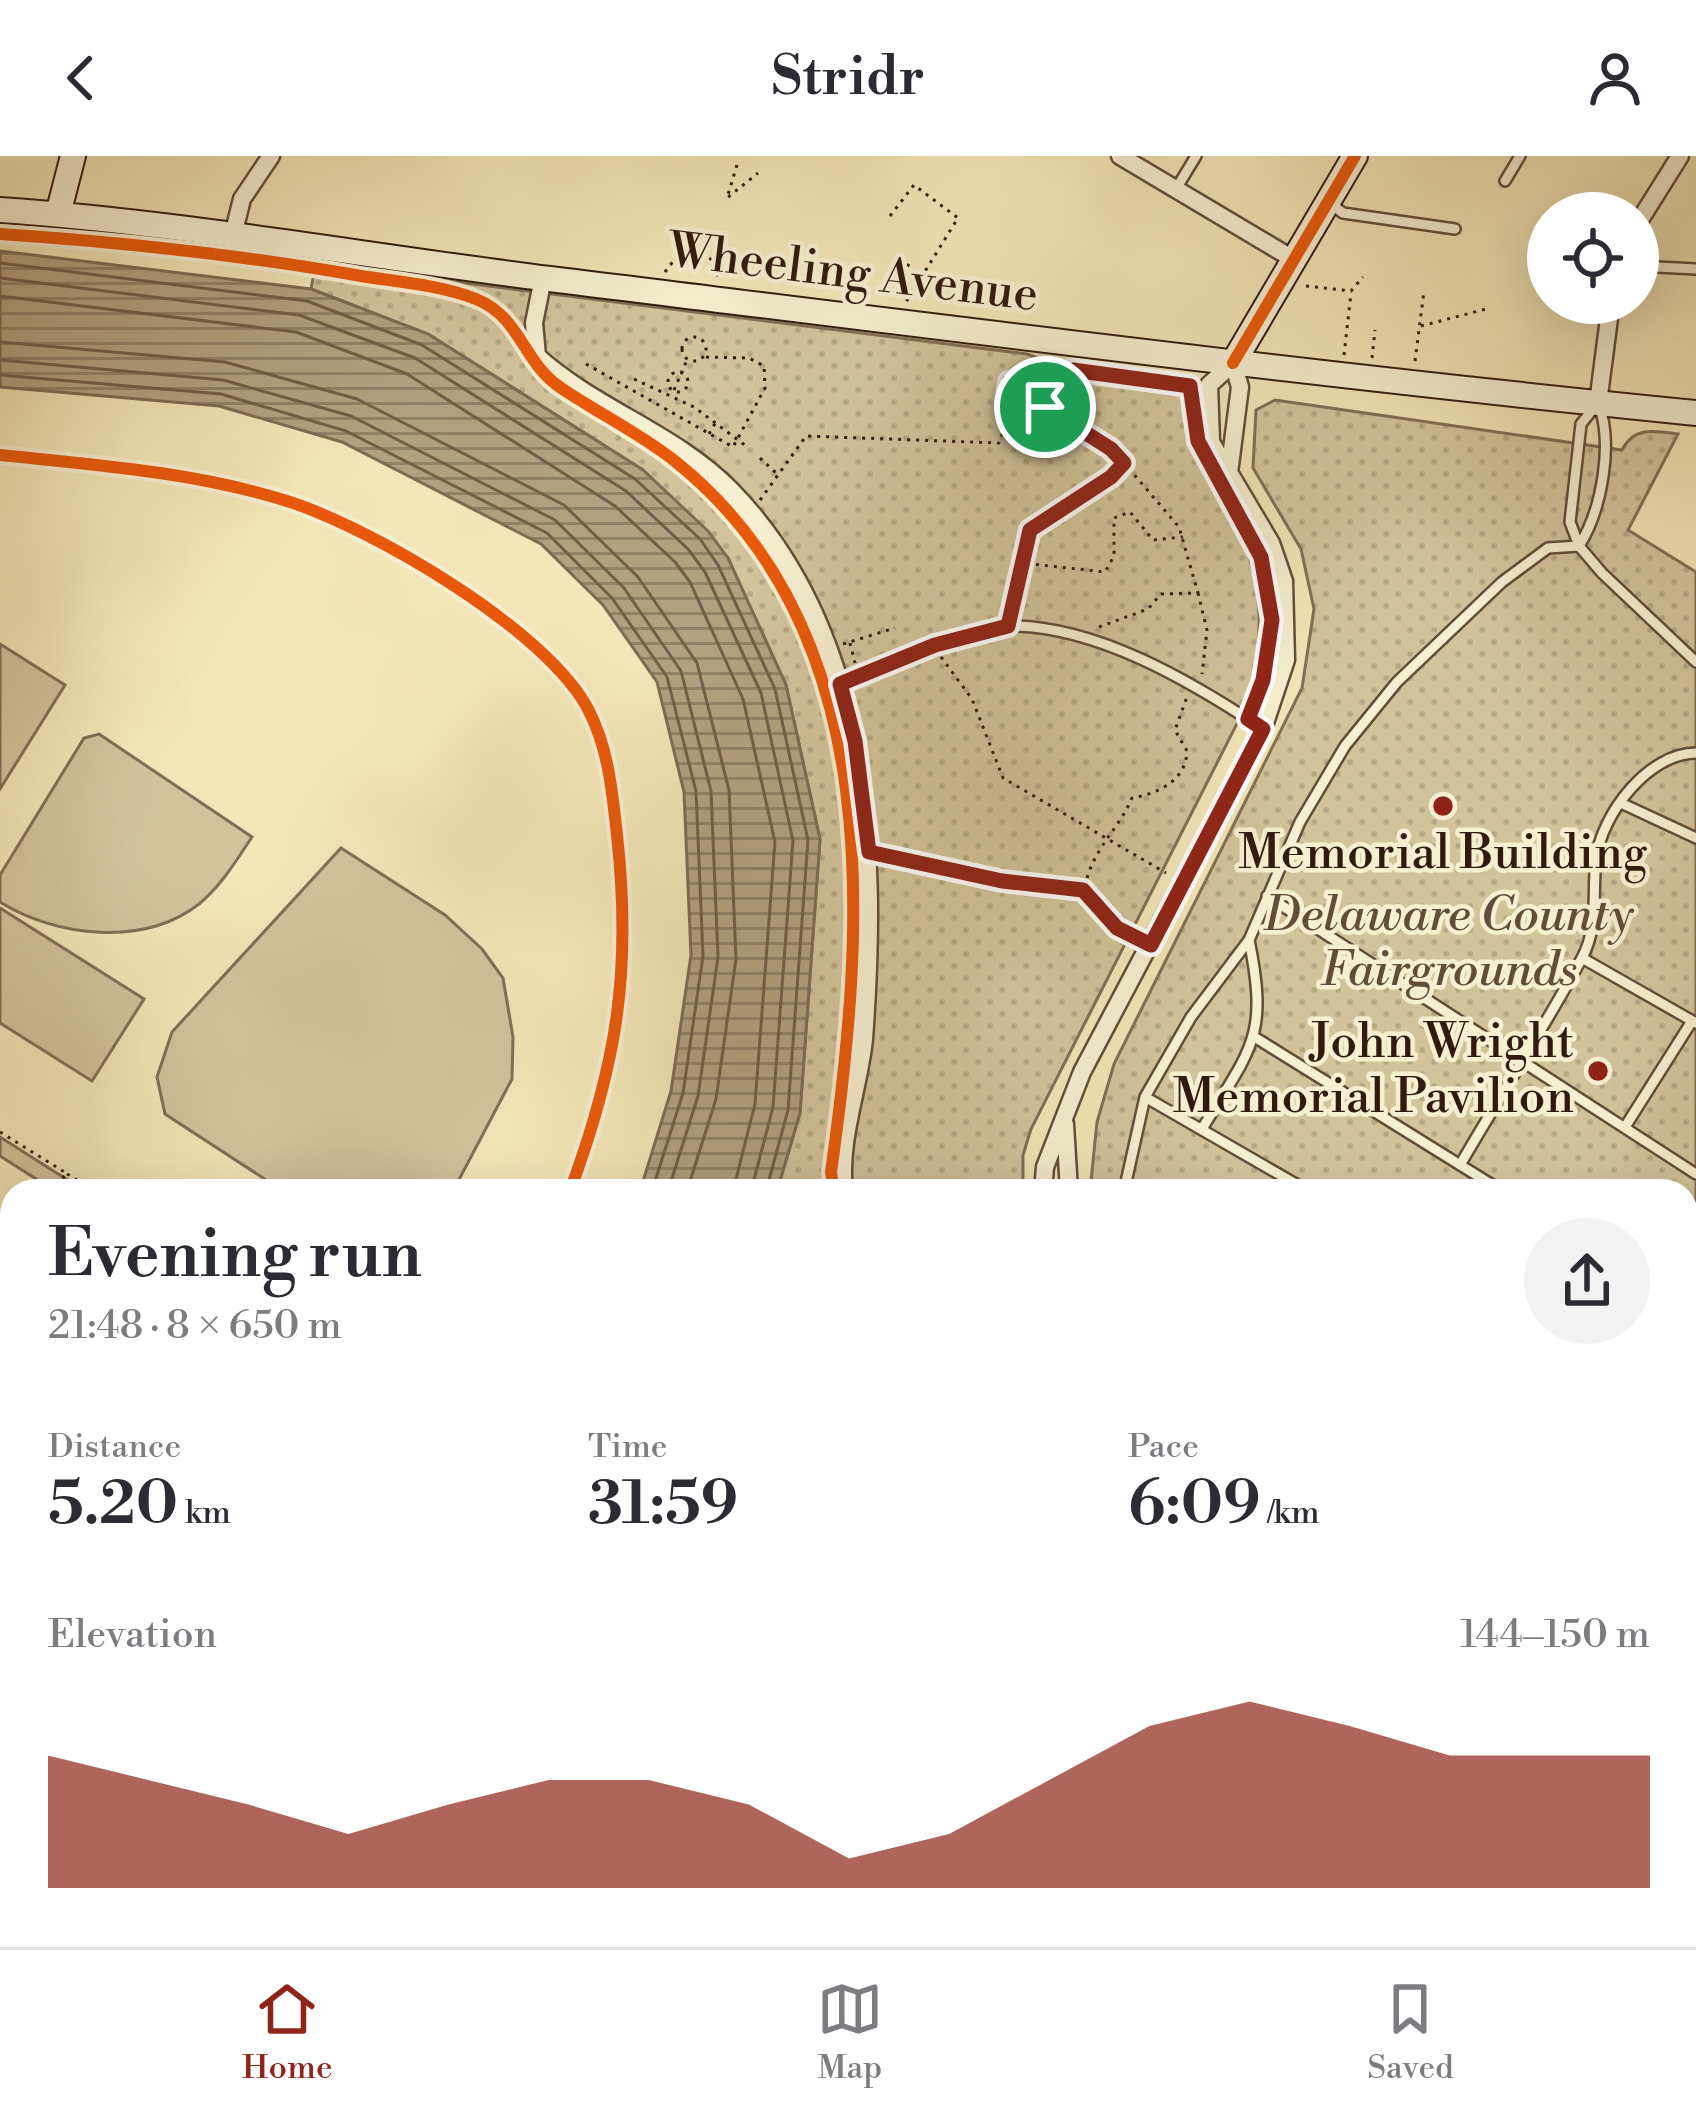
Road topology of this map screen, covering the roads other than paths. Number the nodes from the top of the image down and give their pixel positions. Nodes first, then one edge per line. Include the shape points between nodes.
1 (73, 156) edge
2 (271, 156) edge
3 (1120, 156) edge
4 (1196, 156) edge
5 (1355, 156) edge
6 (1520, 156) edge
7 (1680, 156) edge
8 (1505, 181) dead end
9 (1176, 189) junction
10 (1658, 192) edge
11 (1328, 202) junction
12 (0, 210) edge
13 (58, 214) junction
14 (1455, 229) dead end
15 (234, 231) junction
16 (1293, 259) junction
17 (1659, 267) edge
18 (1696, 269) edge
19 (543, 278) junction
20 (1608, 324) edge
21 (1233, 363) junction
22 (1598, 403) junction
23 (1696, 413) edge
24 (1229, 473) junction
25 (1579, 546) junction
26 (1696, 662) edge
27 (840, 684) junction
28 (1263, 729) junction
29 (1696, 753) edge
30 (1623, 804) junction
31 (1696, 838) edge
32 (869, 852) junction
33 (1267, 896) junction
34 (1249, 940) junction
35 (1151, 945) junction
36 (1582, 958) junction
37 (1694, 1022) edge
38 (1256, 1038) junction
39 (1522, 1059) junction
40 (1144, 1096) junction
41 (1065, 1123) junction
42 (1625, 1127) junction
43 (1202, 1130) junction
44 (1460, 1165) junction
45 (1696, 1174) edge
46 (843, 1179) edge
47 (1044, 1179) edge
48 (1069, 1179) edge
49 (1127, 1179) edge
50 (1288, 1179) edge
51 (1483, 1179) edge

1 - 13 main road
2 - 15 street via 242,199
3 - 9 street
4 - 9 lane
5 - 11 main road
6 - 8 lane
7 - 10 street
9 - 16 street
11 - 14 lane via 1343,213
11 - 16 main road
12 - 13 main road, Wheeling Avenue
13 - 15 main road, Wheeling Avenue
15 - 19 main road, Wheeling Avenue
16 - 21 main road
17 - 18 lane
19 - 21 main road, Wheeling Avenue
19 - 27 street via 534,323 538,356 682,449 730,490 792,572
20 - 22 street
21 - 22 main road, Wheeling Avenue
21 - 24 street via 1240,387
21 - 24 street via 1209,385 1208,401 1211,442
22 - 23 main road, Wheeling Avenue
22 - 25 lane via 1605,442 1593,524
22 - 25 lane via 1581,424 1570,522
24 - 28 street via 1271,543 1288,614 1286,660
25 - 26 lane
25 - 33 lane via 1548,548 1502,582 1397,682 1318,790
27 - 28 lane via 1008,626 1145,662
27 - 32 street
28 - 35 street
29 - 30 lane via 1664,758
30 - 31 lane
30 - 36 lane via 1598,850 1595,914
32 - 35 lane via 1083,890 1117,928
32 - 46 street via 863,1041
33 - 34 lane
33 - 39 lane
34 - 38 lane
34 - 40 lane
35 - 41 street via 1094,1048
36 - 37 lane
36 - 39 lane
37 - 42 lane
38 - 43 lane
38 - 44 lane
39 - 42 lane
39 - 44 lane
40 - 43 lane
40 - 49 lane
41 - 47 street
41 - 48 street
42 - 45 lane
43 - 50 lane
44 - 51 lane

